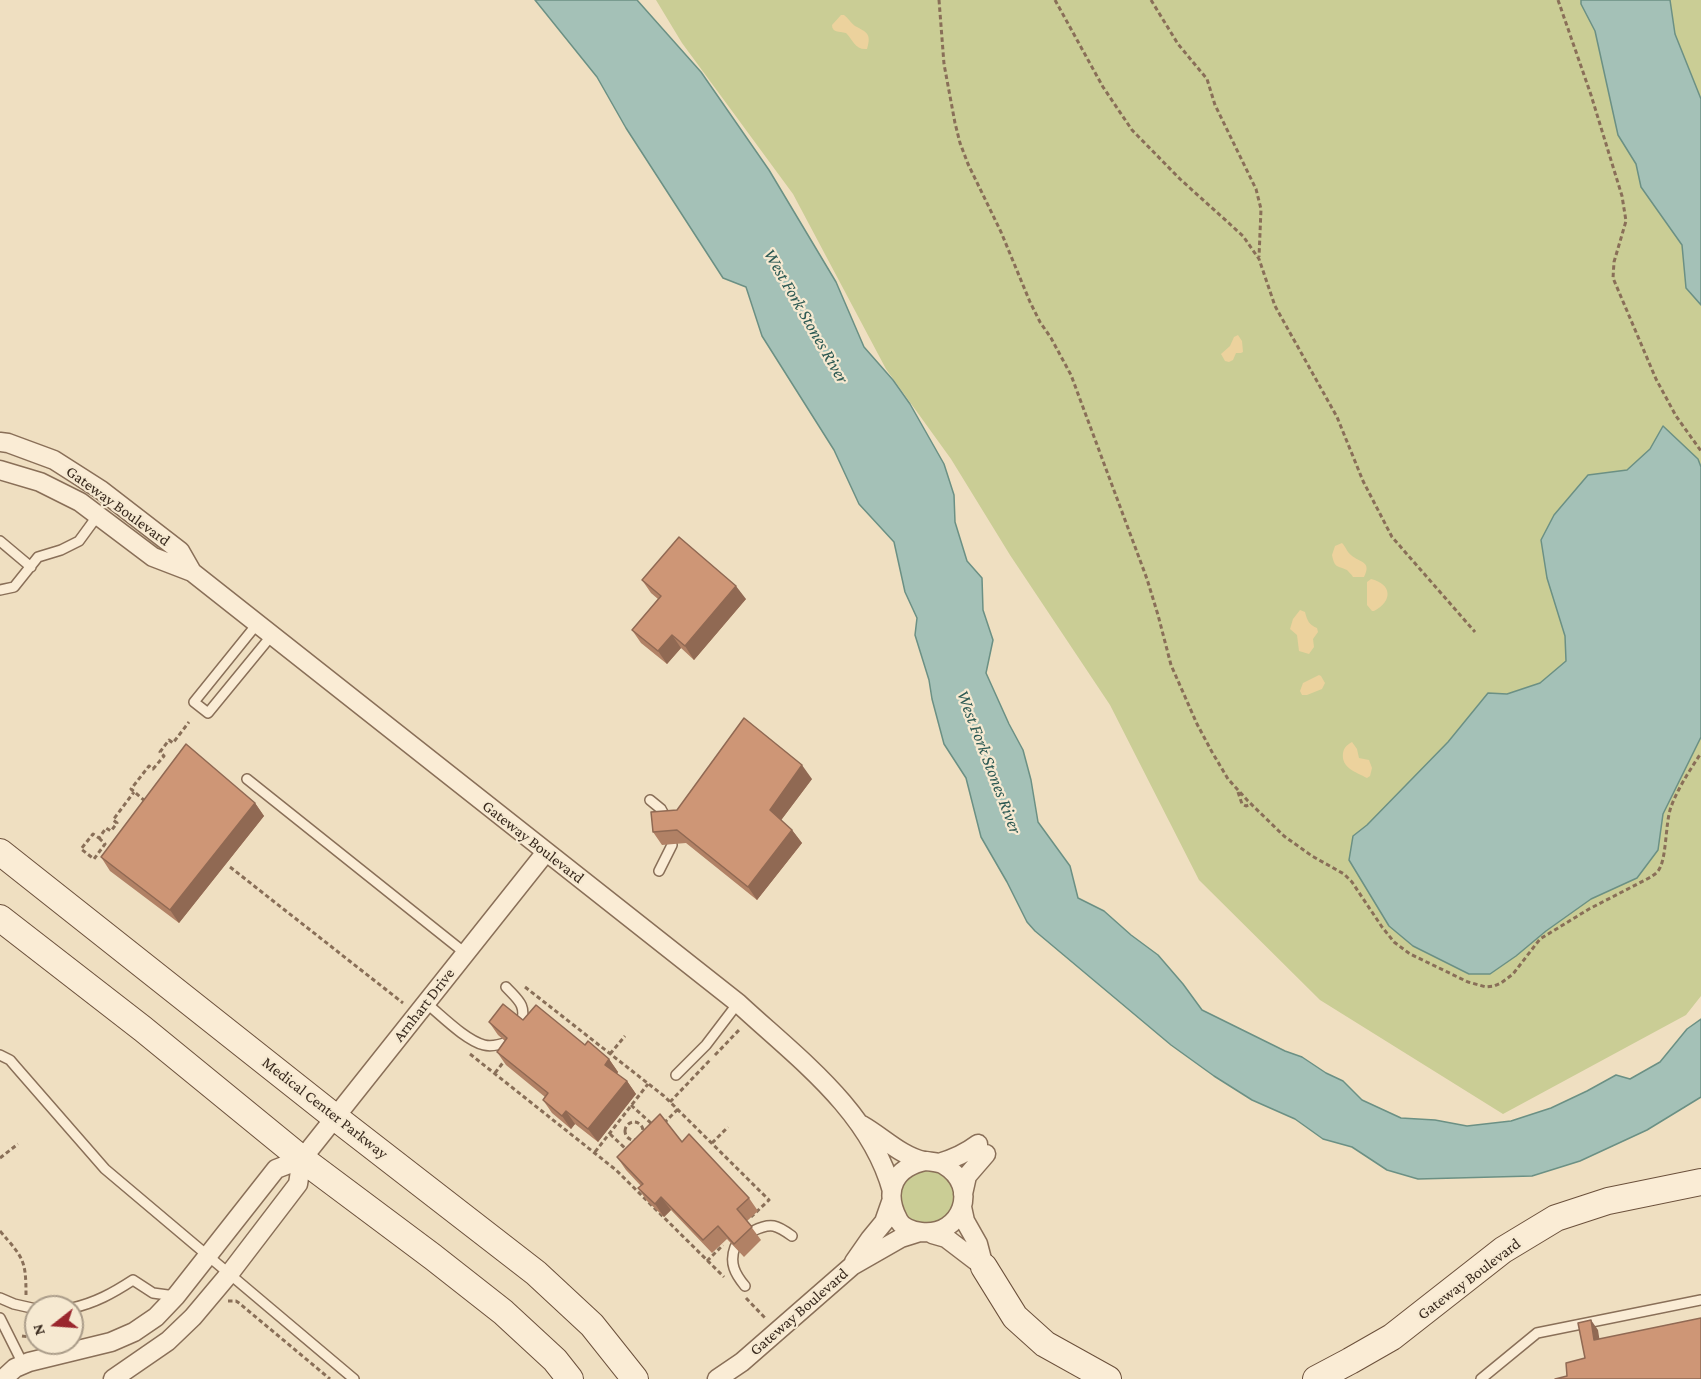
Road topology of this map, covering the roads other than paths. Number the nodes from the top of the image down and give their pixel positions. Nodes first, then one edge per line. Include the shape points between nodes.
1 (0, 442) edge
2 (0, 470) edge
3 (98, 515) junction
4 (0, 541) edge
5 (31, 567) junction
6 (192, 572) junction
7 (0, 590) edge
8 (257, 624) junction
9 (272, 635) junction
10 (247, 779) dead end
11 (650, 800) dead end
12 (669, 825) edge
13 (672, 844) edge
14 (0, 852) edge
15 (546, 852) junction
16 (659, 871) dead end
17 (0, 918) edge
18 (465, 953) junction
19 (506, 987) dead end
20 (426, 1003) junction
21 (738, 1003) junction
22 (521, 1024) edge
23 (507, 1042) edge
24 (0, 1055) edge
25 (676, 1075) dead end
26 (336, 1118) junction
27 (862, 1125) junction
28 (302, 1159) junction
29 (932, 1162) junction
30 (1701, 1182) edge
31 (891, 1196) junction
32 (963, 1200) junction
33 (753, 1231) edge
34 (926, 1233) junction
35 (792, 1236) dead end
36 (735, 1248) edge
37 (208, 1256) junction
38 (852, 1266) junction
39 (984, 1267) junction
40 (230, 1273) junction
41 (742, 1289) road end
42 (176, 1296) junction
43 (0, 1298) edge
44 (1701, 1300) edge
45 (14, 1304) junction
46 (84, 1305) edge
47 (24, 1306) edge
48 (0, 1313) edge
49 (0, 1318) edge
50 (23, 1364) junction
51 (3, 1379) edge
52 (113, 1379) edge
53 (354, 1379) edge
54 (570, 1379) edge
55 (635, 1379) edge
56 (717, 1379) edge
57 (1108, 1379) edge
58 (1316, 1379) edge
59 (1481, 1379) edge

1 - 6 street, Gateway Boulevard via 54,460 100,490 180,551
2 - 3 street, Gateway Boulevard via 40,482
3 - 5 lane via 79,541 38,557
3 - 6 street, Gateway Boulevard via 153,557
4 - 5 lane
5 - 7 lane via 14,587
6 - 8 street, Gateway Boulevard
8 - 9 street, Gateway Boulevard
8 - 9 lane via 194,702 208,713
9 - 15 street, Gateway Boulevard
10 - 18 lane
11 - 12 lane via 661,809
13 - 16 lane
14 - 26 main road, Medical Center Parkway
15 - 18 street, Arnhart Drive
15 - 21 street, Gateway Boulevard
17 - 28 main road
18 - 20 street, Arnhart Drive
19 - 22 lane via 520,1001 524,1014
20 - 23 lane via 482,1045
20 - 26 street, Arnhart Drive
21 - 25 lane via 706,1045
21 - 27 street, Gateway Boulevard via 821,1080
24 - 37 lane via 10,1060 105,1169
26 - 28 street, Arnhart Drive
26 - 55 main road, Medical Center Parkway via 536,1273 592,1325
27 - 29 street via 905,1154
27 - 31 street via 882,1164
28 - 37 street, Arnhart Drive via 276,1169
28 - 40 street, Arnhart Drive via 298,1184
28 - 54 main road via 503,1312
29 - 31 street via 913,1163 903,1170 896,1178
29 - 32 street via 955,1174
29 - 32 street via 982,1149 967,1176
30 - 58 main road, Gateway Boulevard via 1556,1218 1503,1250 1392,1337
31 - 34 street via 899,1222 914,1232
31 - 38 street via 884,1222
32 - 34 street via 960,1214 948,1227
32 - 39 street via 965,1221 978,1244
33 - 35 lane via 764,1225 778,1226
34 - 38 street via 901,1238
34 - 39 street via 946,1238
36 - 41 lane via 734,1272
37 - 40 lane
37 - 42 street, Arnhart Drive
38 - 56 street, Gateway Boulevard via 742,1362
39 - 57 main road via 1015,1317 1045,1344
40 - 52 street, Arnhart Drive via 178,1333
40 - 53 lane
42 - 46 lane via 153,1293 134,1280
42 - 50 street, Arnhart Drive via 156,1317 121,1338
43 - 45 lane
44 - 59 lane via 1537,1333
45 - 47 lane
45 - 48 lane
49 - 50 lane
50 - 51 street, Arnhart Drive

